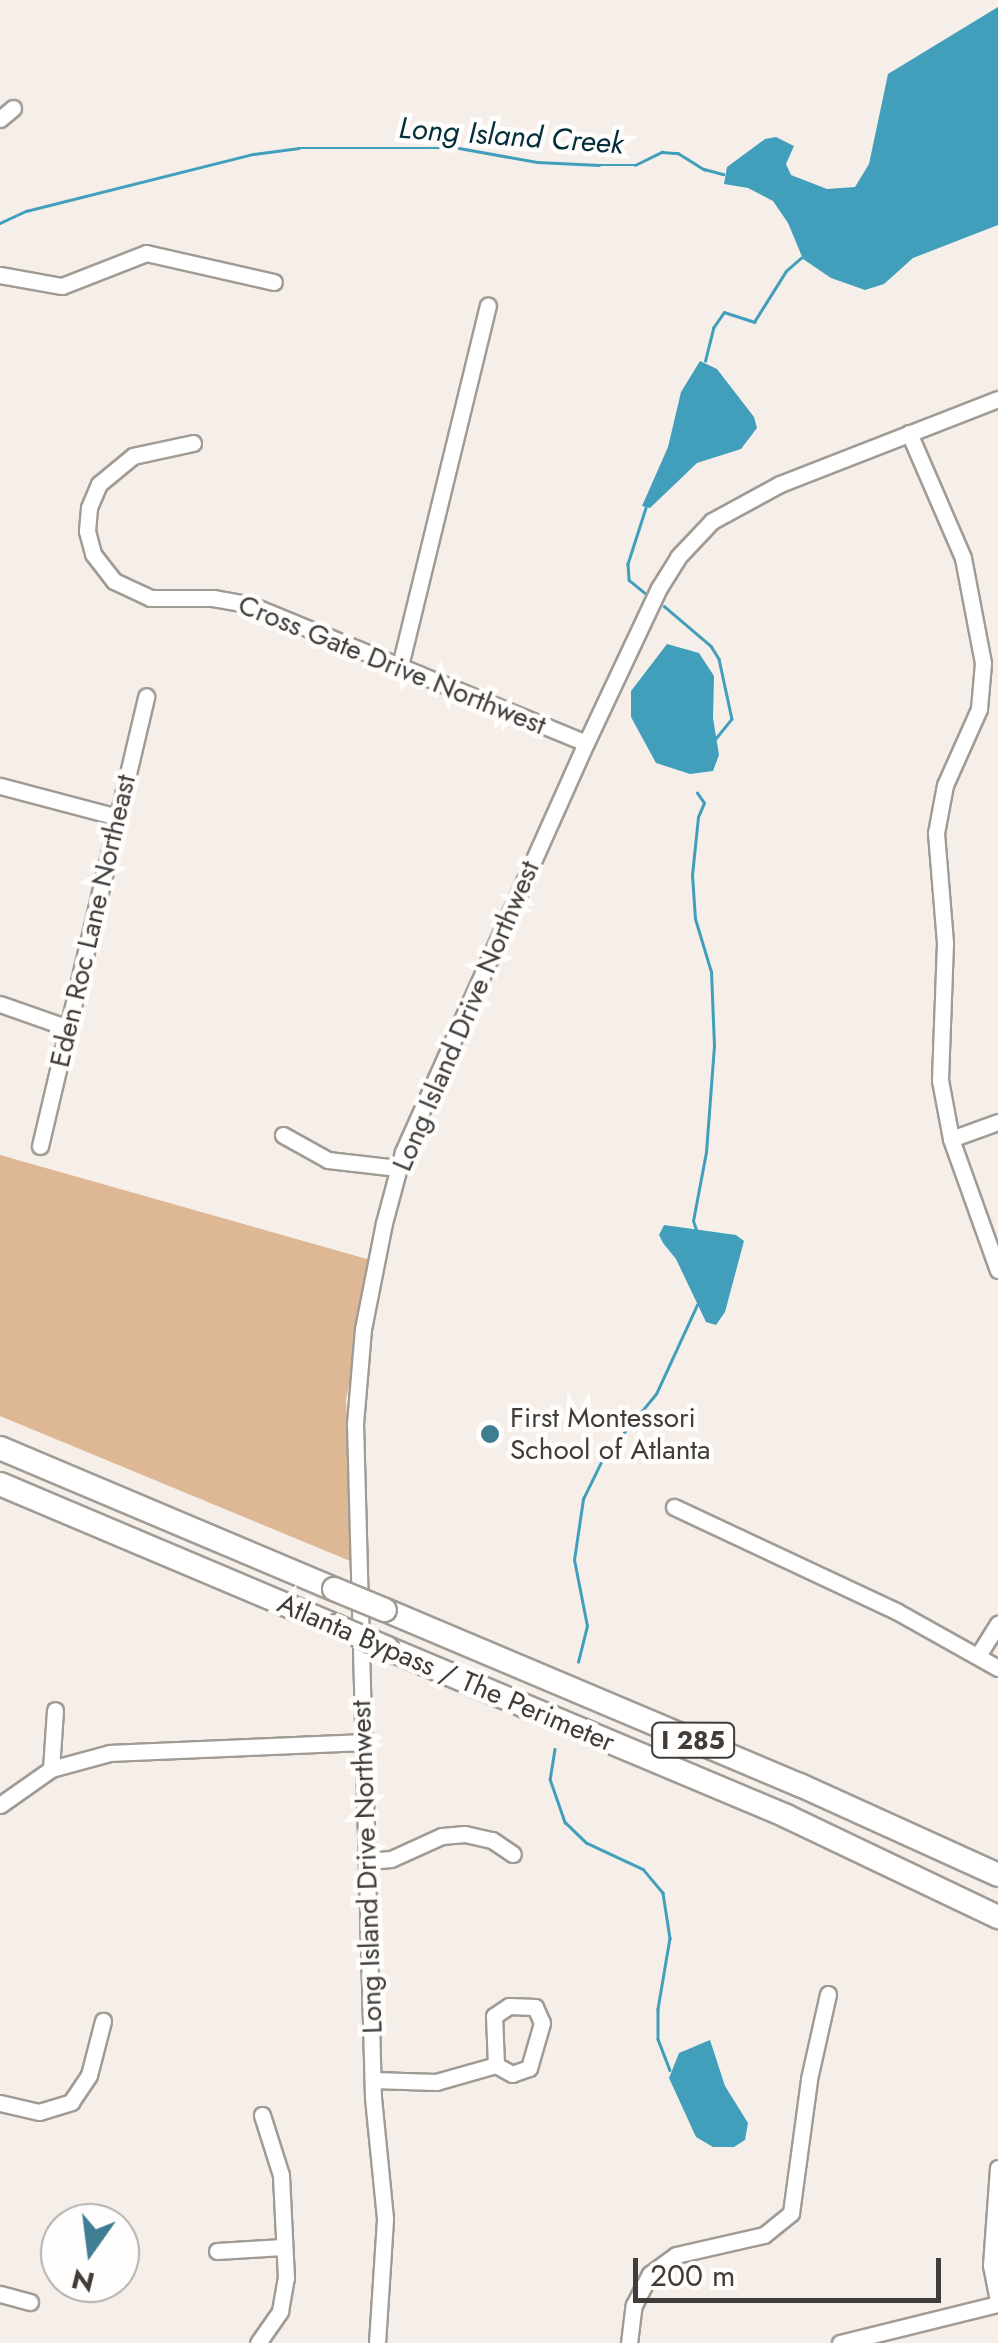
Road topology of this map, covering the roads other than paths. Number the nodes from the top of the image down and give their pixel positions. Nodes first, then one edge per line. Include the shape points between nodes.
1 (0, 275) edge
2 (274, 282) dead end
3 (488, 306) dead end
4 (998, 398) edge
5 (909, 434) junction
6 (193, 443) dead end
7 (400, 666) junction
8 (146, 696) dead end
9 (586, 743) junction
10 (0, 786) edge
11 (117, 817) junction
12 (0, 1004) edge
13 (68, 1028) junction
14 (998, 1122) edge
15 (283, 1135) dead end
16 (951, 1139) junction
17 (40, 1146) dead end
18 (398, 1168) junction
19 (998, 1270) edge
20 (0, 1448) edge
21 (0, 1484) edge
22 (0, 1500) edge
23 (674, 1508) dead end
24 (214, 1575) junction
25 (998, 1624) edge
26 (979, 1654) junction
27 (998, 1668) edge
28 (54, 1710) dead end
29 (364, 1742) junction
30 (51, 1770) junction
31 (0, 1804) edge
32 (514, 1854) dead end
33 (368, 1862) junction
34 (998, 1876) edge
35 (998, 1917) edge
36 (828, 1994) dead end
37 (103, 2021) dead end
38 (496, 2065) junction
39 (373, 2080) junction
40 (0, 2103) edge
41 (262, 2115) dead end
42 (998, 2168) edge
43 (283, 2247) junction
44 (216, 2251) dead end
45 (0, 2294) edge
46 (30, 2302) dead end
47 (998, 2303) edge
48 (884, 2337) edge
49 (258, 2343) edge
50 (377, 2343) edge
51 (629, 2343) edge
52 (840, 2343) edge

1 - 2 street via 62,286 146,253
3 - 7 street
4 - 5 street, Long Island Drive Northwest
5 - 9 street, Long Island Drive Northwest via 780,484 699,532 659,588
5 - 16 street via 963,558 983,662 979,709 946,786 936,834 945,944 940,1080
6 - 7 street, Cross Gate Drive Northwest via 133,456 99,484 87,531 106,573 150,598 251,604
7 - 9 street, Cross Gate Drive Northwest
8 - 11 street, Eden Roc Lane Northeast
9 - 18 street, Long Island Drive Northwest
10 - 11 street
11 - 13 street, Eden Roc Lane Northeast
12 - 13 street
13 - 17 street, Eden Roc Lane Northeast
14 - 16 street
15 - 18 street via 328,1160
16 - 19 street
18 - 29 street, Long Island Drive Northwest via 356,1389
20 - 34 highway, Atlanta Bypass / The Perimeter / I 285, bridge via 800,1785
21 - 24 highway, Atlanta Bypass / The Perimeter / I 285
22 - 24 highway via 115,1546
23 - 26 street
24 - 35 highway, Atlanta Bypass / The Perimeter / I 285, bridge via 786,1816
25 - 26 street
26 - 27 street
28 - 30 street
29 - 30 street via 131,1750
29 - 33 street, Long Island Drive Northwest
30 - 31 street
32 - 33 street via 465,1834
33 - 39 street, Long Island Drive Northwest
36 - 51 street via 791,2213 764,2235 676,2255 650,2274 634,2305
37 - 40 street via 89,2075 70,2102 39,2112
38 - 38 street via 494,2016 510,2006 536,2007 542,2024 529,2068 512,2074
38 - 39 street via 436,2082
39 - 50 street, Long Island Drive Northwest via 385,2218
41 - 43 street via 281,2175
42 - 47 street via 992,2265
43 - 44 street
43 - 49 street via 285,2294 273,2327
45 - 46 street
47 - 48 street
48 - 52 street

